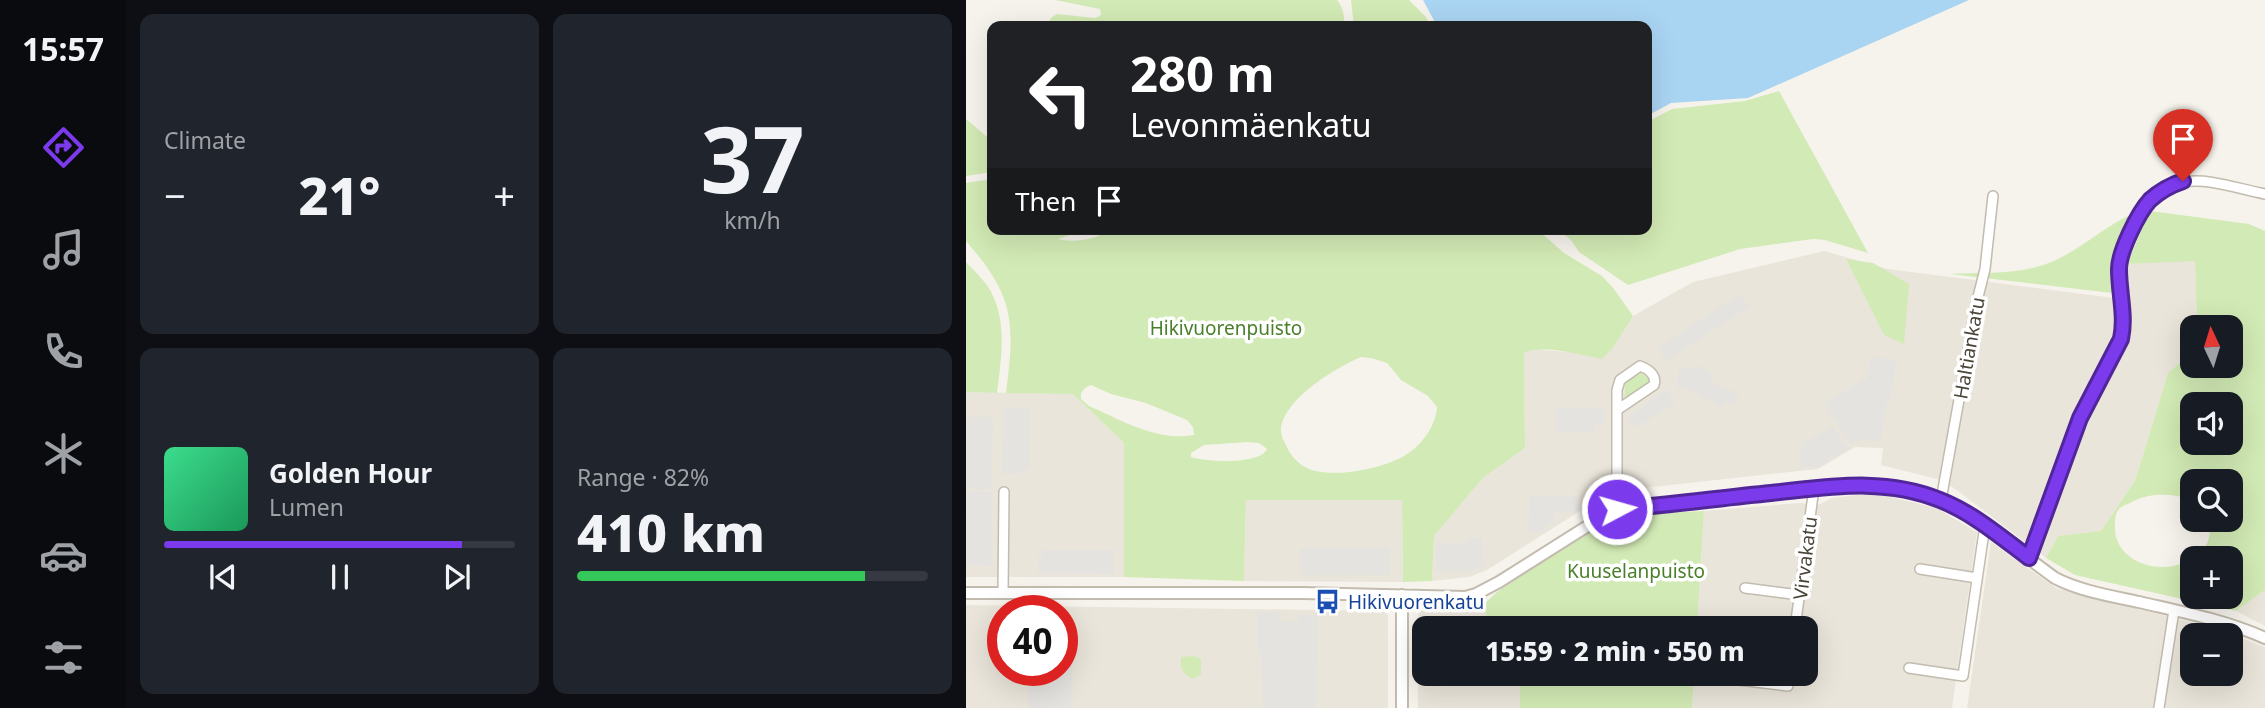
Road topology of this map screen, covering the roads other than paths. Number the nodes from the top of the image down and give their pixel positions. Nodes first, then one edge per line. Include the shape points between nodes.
1 (2265, 194) edge
2 (1993, 196) dead end
3 (1617, 410) junction
4 (1814, 488) junction
5 (1004, 492) dead end
6 (1941, 500) junction
7 (1617, 509) junction
8 (1985, 524) junction
9 (2029, 558) junction
10 (1920, 569) dead end
11 (1977, 578) junction
12 (1745, 588) dead end
13 (966, 593) edge
14 (1003, 593) junction
15 (1402, 595) junction
16 (1800, 595) junction
17 (2174, 610) junction
18 (1797, 616) edge
19 (2265, 638) edge
20 (1909, 668) dead end
21 (1402, 708) edge
22 (2159, 708) edge

1 - 9 street via 2183,181 2147,204 2119,264 2121,339 2080,418
2 - 6 street, Haltiankatu via 1985,269
3 - 3 street via 1620,380 1640,366 1647,368 1654,385
3 - 7 street
4 - 6 street via 1873,484
4 - 7 street
4 - 16 street, Virvakatu
5 - 14 street
6 - 8 street
7 - 15 street via 1476,594
8 - 9 street
8 - 11 street
9 - 17 street via 2065,583
10 - 11 street
11 - 20 street via 1963,676
12 - 16 street
13 - 14 street
14 - 15 street
15 - 21 street
16 - 18 street, Virvakatu
17 - 19 street
17 - 22 street

